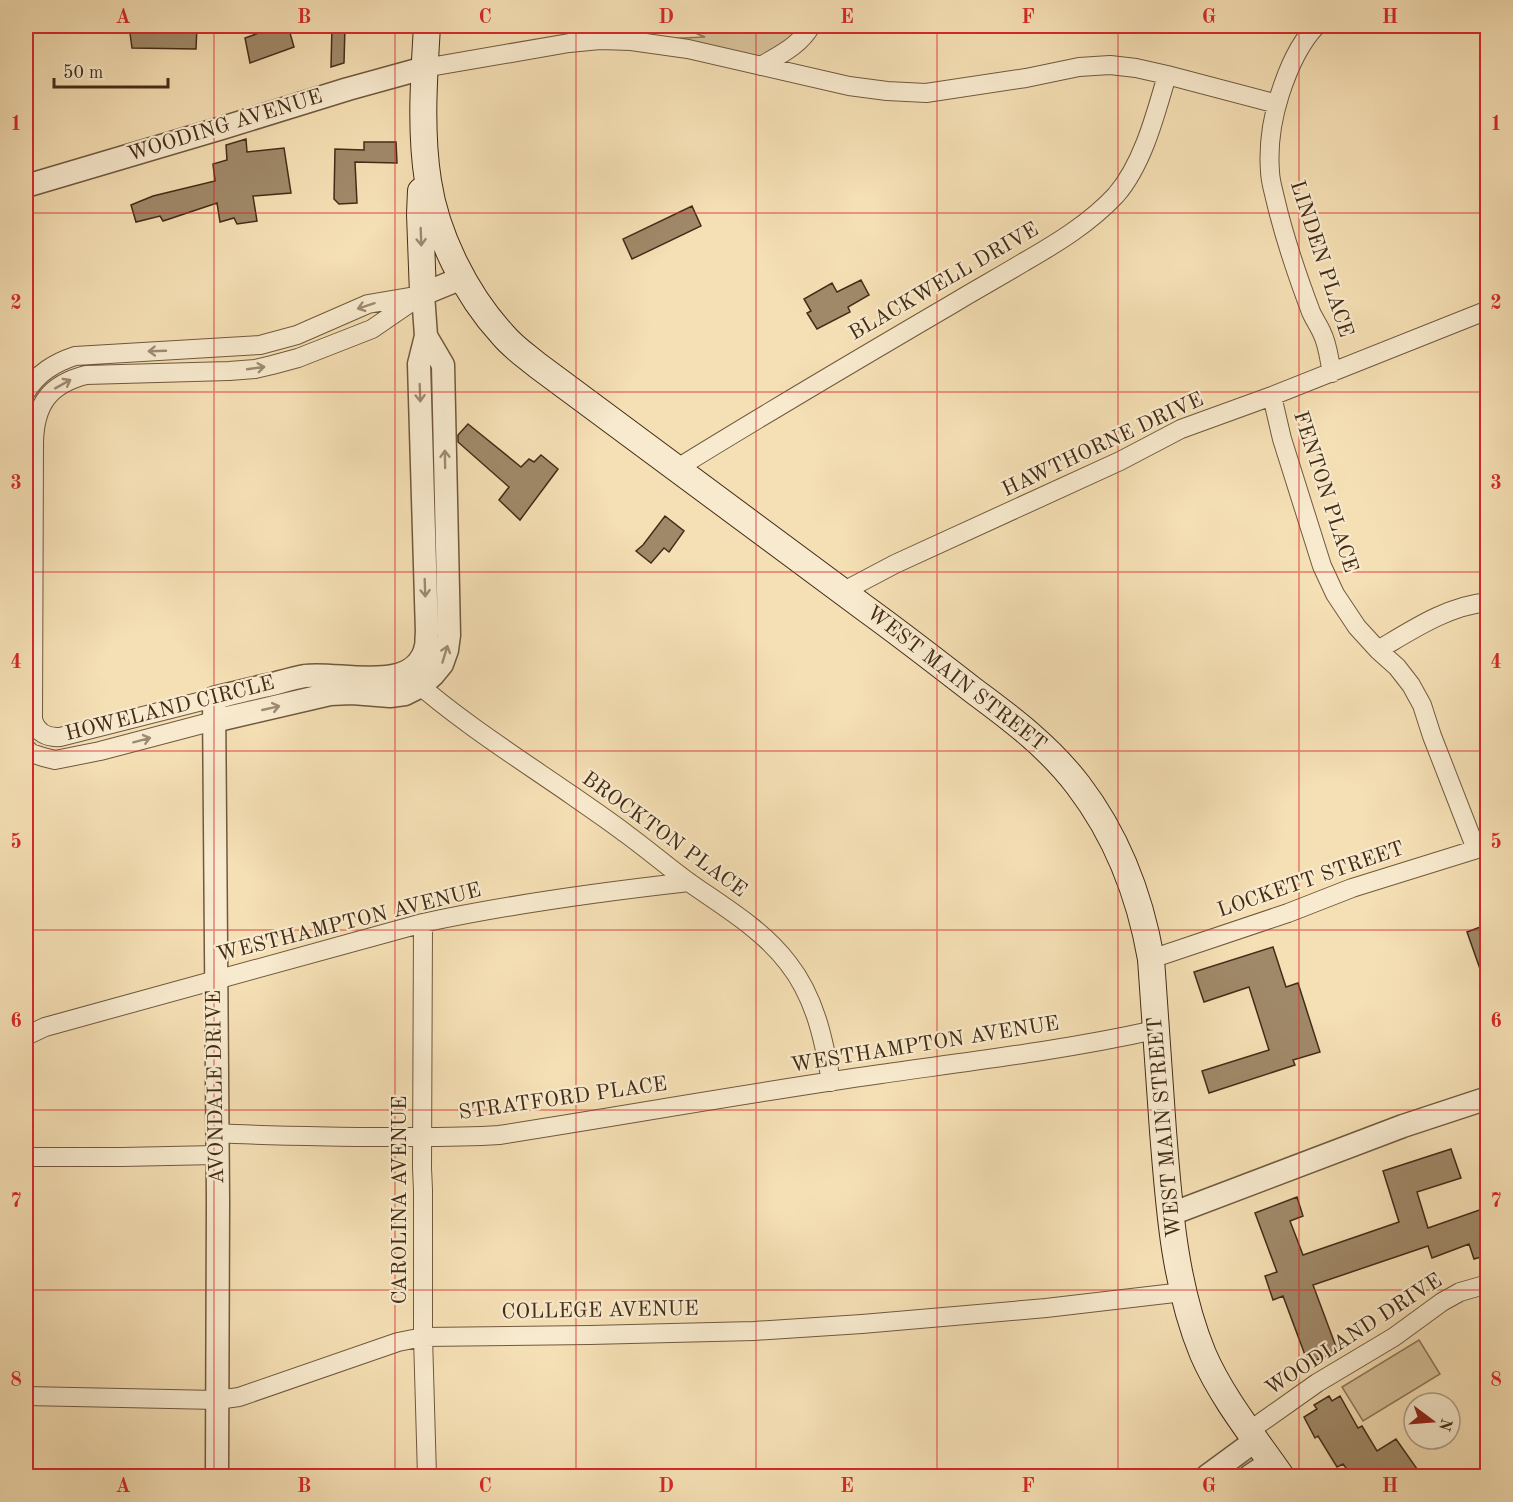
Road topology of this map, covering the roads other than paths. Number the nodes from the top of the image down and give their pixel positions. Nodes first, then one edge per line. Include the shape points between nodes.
1 (427, 26) edge
2 (811, 26) edge
3 (1316, 26) edge
4 (761, 66) junction
5 (424, 68) junction
6 (1167, 75) junction
7 (1277, 104) junction
8 (424, 136) junction
9 (26, 186) edge
10 (462, 278) junction
11 (423, 294) junction
12 (1488, 310) edge
13 (426, 336) junction
14 (280, 340) junction
15 (190, 350) junction
16 (99, 354) junction
17 (284, 362) junction
18 (192, 372) junction
19 (1332, 373) junction
20 (99, 375) junction
21 (26, 392) edge
22 (1272, 396) junction
23 (30, 442) edge
24 (676, 469) junction
25 (446, 498) junction
26 (423, 499) junction
27 (842, 592) junction
28 (1488, 602) edge
29 (1378, 650) junction
30 (30, 678) edge
31 (413, 679) junction
32 (214, 698) junction
33 (214, 721) junction
34 (98, 727) junction
35 (26, 748) edge
36 (100, 751) junction
37 (1482, 848) edge
38 (689, 882) junction
39 (423, 923) junction
40 (1151, 959) junction
41 (215, 980) junction
42 (1155, 1030) junction
43 (26, 1036) edge
44 (831, 1082) junction
45 (1488, 1098) edge
46 (700, 1102) joint
47 (423, 1137) junction
48 (217, 1144) junction
49 (26, 1157) edge
50 (1171, 1214) junction
51 (1488, 1284) edge
52 (1183, 1292) junction
53 (423, 1337) junction
54 (26, 1396) edge
55 (217, 1400) junction
56 (1253, 1436) junction
57 (1276, 1469) edge
58 (217, 1476) edge
59 (427, 1476) edge
60 (1207, 1476) edge
61 (1250, 1476) edge

1 - 5 main road, WEST MAIN STREET
2 - 4 street via 796,45
3 - 7 street, LINDEN PLACE via 1296,52
4 - 5 street via 688,49 600,40
4 - 6 street via 849,86 926,93 1079,67 1110,65
5 - 8 main road, WEST MAIN STREET
5 - 9 street, WOODING AVENUE
6 - 7 street
6 - 24 street, BLACKWELL DRIVE via 1131,172 1096,215 1052,246
7 - 19 street, LINDEN PLACE via 1271,130 1270,174 1279,216 1312,315 1329,351
8 - 10 main road, WEST MAIN STREET via 435,214
8 -> 11 main road via 420,214
10 - 11 street, HOWELAND CIRCLE
10 - 24 main road, WEST MAIN STREET via 514,347
11 - 13 street, HOWELAND CIRCLE
11 -> 14 street, HOWELAND CIRCLE via 368,304
11 - 17 street, HOWELAND CIRCLE via 372,329
12 - 19 street, HAWTHORNE DRIVE
25 -> 13 street, HOWELAND CIRCLE via 443,365
13 -> 26 street, HOWELAND CIRCLE via 419,364
14 - 15 street, HOWELAND CIRCLE
14 - 17 street
15 -> 16 street, HOWELAND CIRCLE
15 - 18 street
16 - 20 street
16 - 21 street, HOWELAND CIRCLE via 75,356 54,364 36,377
18 -> 17 street, HOWELAND CIRCLE via 255,369
18 - 20 street, HOWELAND CIRCLE
19 - 22 street, HAWTHORNE DRIVE
23 -> 20 street, HOWELAND CIRCLE via 37,416 53,390 75,378
22 - 27 street, HAWTHORNE DRIVE via 1181,429
22 - 29 street, FENTON PLACE via 1322,566 1357,627
23 - 30 street, HOWELAND CIRCLE
24 - 27 main road, WEST MAIN STREET
25 - 26 street
31 -> 25 street, HOWELAND CIRCLE via 433,675 447,650
26 -> 31 street, HOWELAND CIRCLE via 427,633 426,648 415,666
27 - 40 main road, WEST MAIN STREET via 1030,734 1078,785 1116,845 1127,871
28 - 29 street via 1435,618
29 - 37 street, FENTON PLACE via 1397,667 1422,705
30 - 34 street, HOWELAND CIRCLE via 33,720 40,732 60,737
31 - 32 street, HOWELAND CIRCLE via 304,676
33 -> 31 street, HOWELAND CIRCLE via 330,694 405,694
31 - 38 street, BROCKTON PLACE
32 - 33 street, AVONDALE DRIVE
32 - 34 street, HOWELAND CIRCLE
36 -> 33 street, HOWELAND CIRCLE
33 - 41 street, AVONDALE DRIVE
34 - 36 street
35 - 36 street, HOWELAND CIRCLE via 55,759
37 - 40 street, LOCKETT STREET via 1352,888
38 - 39 street, WESTHAMPTON AVENUE
38 - 44 street, BROCKTON PLACE via 754,928 790,965 815,1015
39 - 41 street, WESTHAMPTON AVENUE
39 - 47 street, CAROLINA AVENUE
40 - 42 main road, WEST MAIN STREET
41 - 43 street, WESTHAMPTON AVENUE via 45,1027
41 - 48 street, AVONDALE DRIVE
42 - 44 street, WESTHAMPTON AVENUE
42 - 50 main road, WEST MAIN STREET
44 - 46 street, WESTHAMPTON AVENUE
45 - 50 street
46 - 47 street, STRATFORD PLACE via 499,1135
47 - 48 street, STRATFORD PLACE via 261,1135
47 - 53 street, CAROLINA AVENUE
48 - 49 street, STRATFORD PLACE via 121,1157
48 - 55 street, AVONDALE DRIVE
50 - 52 main road, WEST MAIN STREET
51 - 56 street, WOODLAND DRIVE via 1442,1302 1394,1337 1317,1383
52 - 53 street, COLLEGE AVENUE via 1035,1309 754,1331
52 - 56 main road, WEST MAIN STREET via 1191,1322 1216,1380
53 - 55 street, COLLEGE AVENUE via 239,1397
53 - 59 street, CAROLINA AVENUE
54 - 55 street, COLLEGE AVENUE
55 - 58 street, AVONDALE DRIVE
56 - 57 main road, WEST MAIN STREET
56 - 60 street
57 - 61 street

